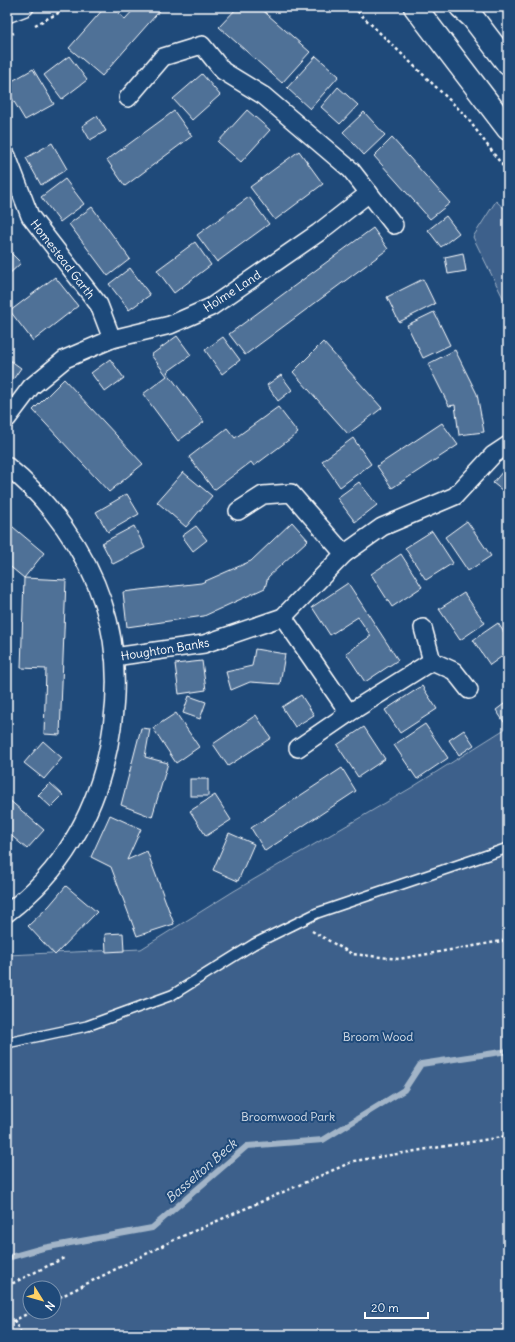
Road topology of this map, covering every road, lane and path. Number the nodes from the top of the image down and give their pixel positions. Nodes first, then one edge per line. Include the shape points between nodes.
1 (25, 7) edge
2 (353, 7) edge
3 (415, 7) edge
4 (506, 7) edge
5 (467, 11) edge
6 (508, 11) edge
7 (7, 14) edge
8 (508, 64) edge
9 (128, 98) dead end
10 (508, 128) edge
11 (7, 156) edge
12 (508, 173) edge
13 (369, 193) junction
14 (394, 225) dead end
15 (112, 339) junction
16 (7, 419) edge
17 (508, 445) edge
18 (7, 466) edge
19 (238, 511) dead end
20 (344, 554) junction
21 (283, 617) junction
22 (423, 628) dead end
23 (114, 657) junction
24 (432, 661) junction
25 (468, 690) dead end
26 (349, 713) junction
27 (298, 748) dead end
28 (508, 848) edge
29 (8, 911) edge
30 (297, 923) junction
31 (508, 940) edge
32 (7, 1044) edge
33 (508, 1136) edge
34 (64, 1258) dead end
35 (7, 1286) edge
36 (62, 1296) edge
37 (22, 1316) edge
38 (14, 1320) junction
39 (7, 1324) edge
40 (22, 1335) edge

1 - 7 street
2 - 12 path via 465,115
3 - 10 street
4 - 6 path
5 - 8 street
9 - 13 street via 163,57 202,45 223,71 264,96 351,170
11 - 15 street, Homestead Garth via 30,216 99,305
13 - 14 street
13 - 15 street, Holme Land via 318,233 211,307 170,325
15 - 16 street, Holme Land via 66,359 31,387
17 - 20 street, Houghton Banks via 493,455 455,496 382,527
18 - 23 street via 37,493 77,546 92,574 103,603
19 - 20 street via 263,495 291,493
20 - 21 street, Houghton Banks
21 - 23 street, Houghton Banks via 204,644
21 - 26 street
22 - 24 street
23 - 29 street via 114,701 109,748 93,801 73,842 57,863 41,882
24 - 25 street via 454,671
24 - 26 street
26 - 27 street
28 - 30 lane via 317,913
30 - 31 path via 352,954 399,959
30 - 32 lane via 254,944 172,995 87,1026
33 - 36 path via 354,1161 176,1239
34 - 35 path
37 - 38 path
38 - 39 path
38 - 40 path

